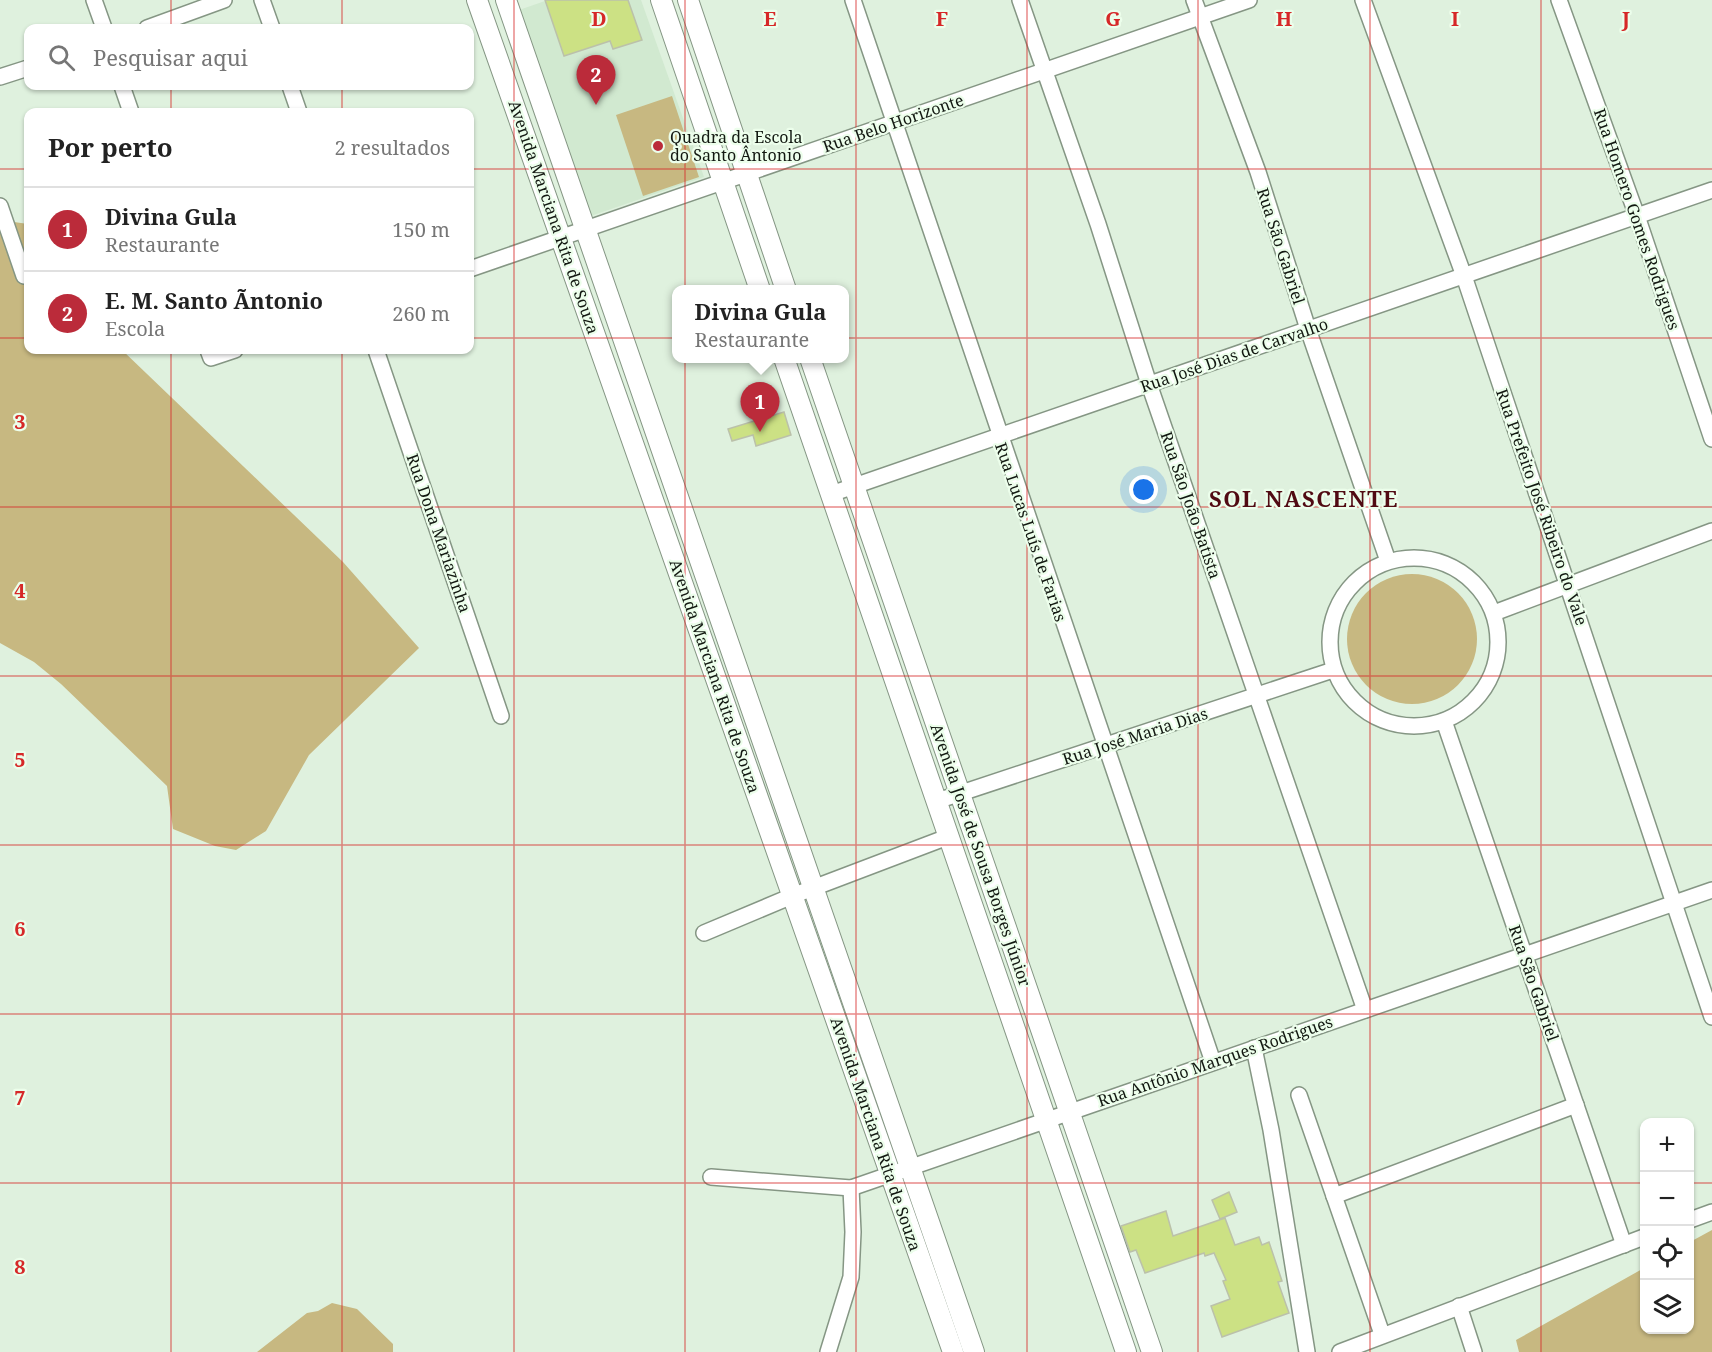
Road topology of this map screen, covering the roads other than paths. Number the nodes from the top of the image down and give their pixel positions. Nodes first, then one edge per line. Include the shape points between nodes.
1 (94, 0) edge
2 (225, 0) edge
3 (262, 0) edge
4 (477, 0) edge
5 (506, 0) edge
6 (661, 0) edge
7 (688, 0) edge
8 (853, 0) edge
9 (1020, 0) edge
10 (1194, 0) edge
11 (1249, 0) edge
12 (1363, 0) edge
13 (1559, 0) edge
14 (1200, 17) junction
15 (103, 24) edge
16 (158, 24) edge
17 (271, 24) edge
18 (24, 69) edge
19 (1045, 70) junction
20 (0, 77) edge
21 (123, 90) edge
22 (291, 90) edge
23 (130, 108) edge
24 (298, 108) edge
25 (895, 122) junction
26 (549, 125) junction
27 (525, 135) junction
28 (746, 173) junction
29 (723, 181) junction
30 (1712, 190) edge
31 (0, 206) edge
32 (1637, 216) junction
33 (584, 229) junction
34 (561, 237) junction
35 (474, 268) edge
36 (24, 276) dead end
37 (1464, 276) junction
38 (758, 285) edge
39 (784, 285) edge
40 (1308, 329) junction
41 (377, 354) edge
42 (786, 363) edge
43 (812, 363) edge
44 (1149, 384) junction
45 (999, 436) junction
46 (1712, 439) edge
47 (853, 486) junction
48 (831, 494) junction
49 (1712, 531) edge
50 (1388, 561) junction
51 (1569, 585) junction
52 (1494, 613) junction
53 (1333, 670) junction
54 (1257, 695) junction
55 (501, 716) dead end
56 (1444, 721) junction
57 (1104, 746) junction
58 (959, 794) junction
59 (937, 801) junction
60 (950, 836) junction
61 (813, 888) junction
62 (1712, 890) edge
63 (792, 896) junction
64 (1674, 903) junction
65 (704, 933) dead end
66 (1524, 955) junction
67 (1365, 1010) junction
68 (1712, 1017) edge
69 (1254, 1048) junction
70 (1213, 1062) junction
71 (1299, 1095) dead end
72 (1576, 1105) junction
73 (1069, 1112) junction
74 (1046, 1120) junction
75 (910, 1167) junction
76 (890, 1174) junction
77 (711, 1177) dead end
78 (851, 1188) junction
79 (1334, 1196) junction
80 (1712, 1212) edge
81 (1694, 1218) edge
82 (1640, 1239) edge
83 (1624, 1245) junction
84 (1459, 1306) junction
85 (1382, 1334) junction
86 (828, 1352) edge
87 (953, 1352) edge
88 (974, 1352) edge
89 (1126, 1352) edge
90 (1152, 1352) edge
91 (1307, 1352) edge
92 (1340, 1352) edge
93 (1474, 1352) edge

1 - 15 street
2 - 16 street
3 - 17 street
4 - 27 street, Avenida Marciana Rita de Souza
5 - 26 street, Avenida Marciana Rita de Souza
6 - 29 street
7 - 28 street
8 - 25 street, Rua Lucas Luís de Farias
9 - 19 street, Rua São João Batista
10 - 14 street, Rua São Gabriel
11 - 14 street, Rua Belo Horizonte
12 - 37 street, Rua Prefeito José Ribeiro do Vale
13 - 32 street, Rua Homero Gomes Rodrigues
14 - 19 street, Rua Belo Horizonte
14 - 40 street, Rua São Gabriel via 1258,172
18 - 20 street
19 - 25 street, Rua Belo Horizonte
19 - 44 street, Rua São João Batista
21 - 23 street
22 - 24 street
25 - 28 street, Rua Belo Horizonte
25 - 45 street, Rua Lucas Luís de Farias
26 - 27 street
26 - 33 street, Avenida Marciana Rita de Souza
27 - 34 street, Avenida Marciana Rita de Souza
28 - 29 street, Rua Belo Horizonte
28 - 39 street
29 - 33 street, Rua Belo Horizonte
29 - 38 street
30 - 32 street, Rua José Dias de Carvalho
31 - 36 street
32 - 37 street, Rua José Dias de Carvalho
32 - 46 street, Rua Homero Gomes Rodrigues
33 - 34 street, Rua Belo Horizonte
33 - 61 street, Avenida Marciana Rita de Souza
34 - 35 street, Rua Belo Horizonte
34 - 63 street, Avenida Marciana Rita de Souza
37 - 40 street, Rua José Dias de Carvalho
37 - 51 street, Rua Prefeito José Ribeiro do Vale
40 - 44 street, Rua José Dias de Carvalho
40 - 50 street, Rua São Gabriel
41 - 55 street, Rua Dona Mariazinha
42 - 48 street, Avenida José de Sousa Borges Júnior
43 - 47 street, Avenida José de Sousa Borges Júnior
44 - 45 street, Rua José Dias de Carvalho
44 - 54 street, Rua São João Batista
45 - 47 street, Rua José Dias de Carvalho
45 - 57 street, Rua Lucas Luís de Farias
47 - 48 street, Rua José Dias de Carvalho
47 - 58 street, Avenida José de Sousa Borges Júnior
48 - 59 street, Avenida José de Sousa Borges Júnior
49 - 51 street
50 - 52 street via 1414,557 1440,561 1463,572 1482,591
50 - 53 street via 1364,573 1344,592 1332,616 1328,643
51 - 52 street
51 - 64 street, Rua Prefeito José Ribeiro do Vale
52 - 56 street via 1499,639 1496,665 1485,689 1467,709
53 - 54 street, Rua José Maria Dias
53 - 56 street via 1346,694 1390,724 1417,727
54 - 57 street, Rua José Maria Dias
54 - 67 street, Rua São João Batista
56 - 66 street, Rua São Gabriel
57 - 58 street, Rua José Maria Dias
57 - 70 street, Rua Lucas Luís de Farias
58 - 59 street, Rua José Maria Dias
58 - 73 street, Avenida José de Sousa Borges Júnior
59 - 60 street, Avenida José de Sousa Borges Júnior
60 - 61 street
60 - 74 street, Avenida José de Sousa Borges Júnior
61 - 63 street
61 - 75 street, Avenida Marciana Rita de Souza
62 - 64 street, Rua Antônio Marques Rodrigues
63 - 65 street
63 - 76 street, Avenida Marciana Rita de Souza
64 - 66 street, Rua Antônio Marques Rodrigues
64 - 68 street, Rua Prefeito José Ribeiro do Vale
66 - 67 street, Rua Antônio Marques Rodrigues
66 - 72 street, Rua São Gabriel
67 - 69 street, Rua Antônio Marques Rodrigues
69 - 70 street, Rua Antônio Marques Rodrigues
69 - 91 street
70 - 73 street, Rua Antônio Marques Rodrigues
71 - 79 street
72 - 79 street
72 - 83 street, Rua São Gabriel
73 - 74 street, Rua Antônio Marques Rodrigues
73 - 90 street, Avenida José de Sousa Borges Júnior
74 - 75 street, Rua Antônio Marques Rodrigues
74 - 89 street, Avenida José de Sousa Borges Júnior
75 - 76 street, Rua Antônio Marques Rodrigues
75 - 88 street, Avenida Marciana Rita de Souza
76 - 78 street, Rua Antônio Marques Rodrigues
76 - 87 street, Avenida Marciana Rita de Souza
77 - 78 street, Rua Antônio Marques Rodrigues
78 - 86 street via 851,1277
79 - 85 street
80 - 81 street
82 - 83 street
83 - 84 street
84 - 85 street
84 - 93 street
85 - 92 street

